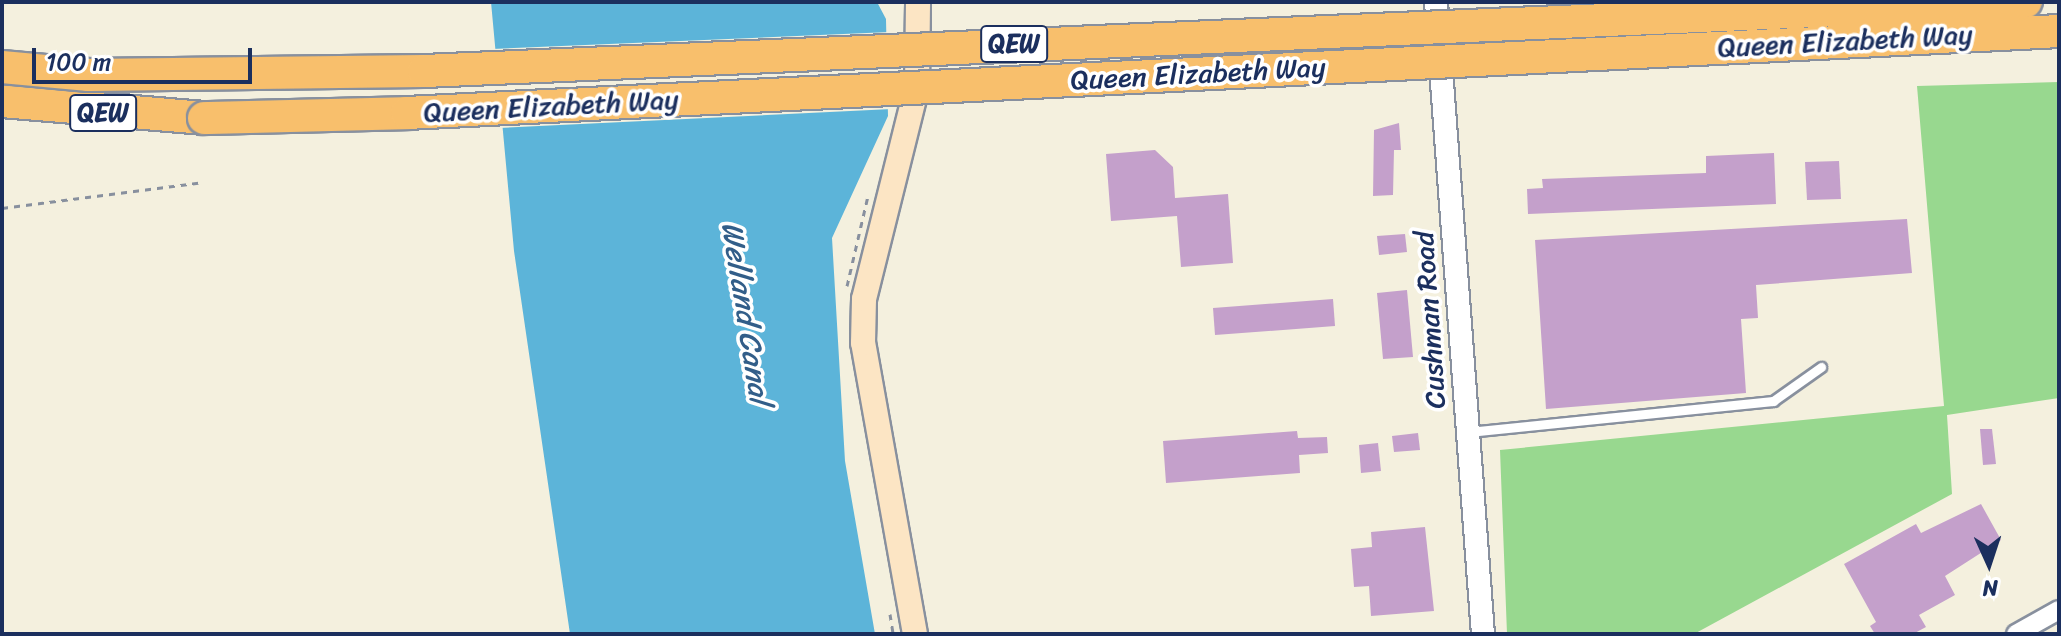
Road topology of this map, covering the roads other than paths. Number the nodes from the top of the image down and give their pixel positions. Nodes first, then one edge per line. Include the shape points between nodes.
1 (918, 2) edge
2 (1436, 2) edge
3 (2026, 2) edge
4 (2059, 31) edge
5 (2, 67) edge
6 (2, 101) edge
7 (1821, 367) dead end
8 (1468, 432) junction
9 (2059, 610) edge
10 (915, 634) edge
11 (1483, 634) edge
12 (2016, 634) edge

1 - 10 main road via 917,86 864,299 863,343
2 - 8 street, Cushman Road
3 - 5 highway, Queen Elizabeth Way / QEW, bridge via 424,71 89,75
4 - 6 highway, Queen Elizabeth Way / QEW, bridge via 407,113 204,118
7 - 8 lane via 1773,401
8 - 11 street, Cushman Road
9 - 12 street

